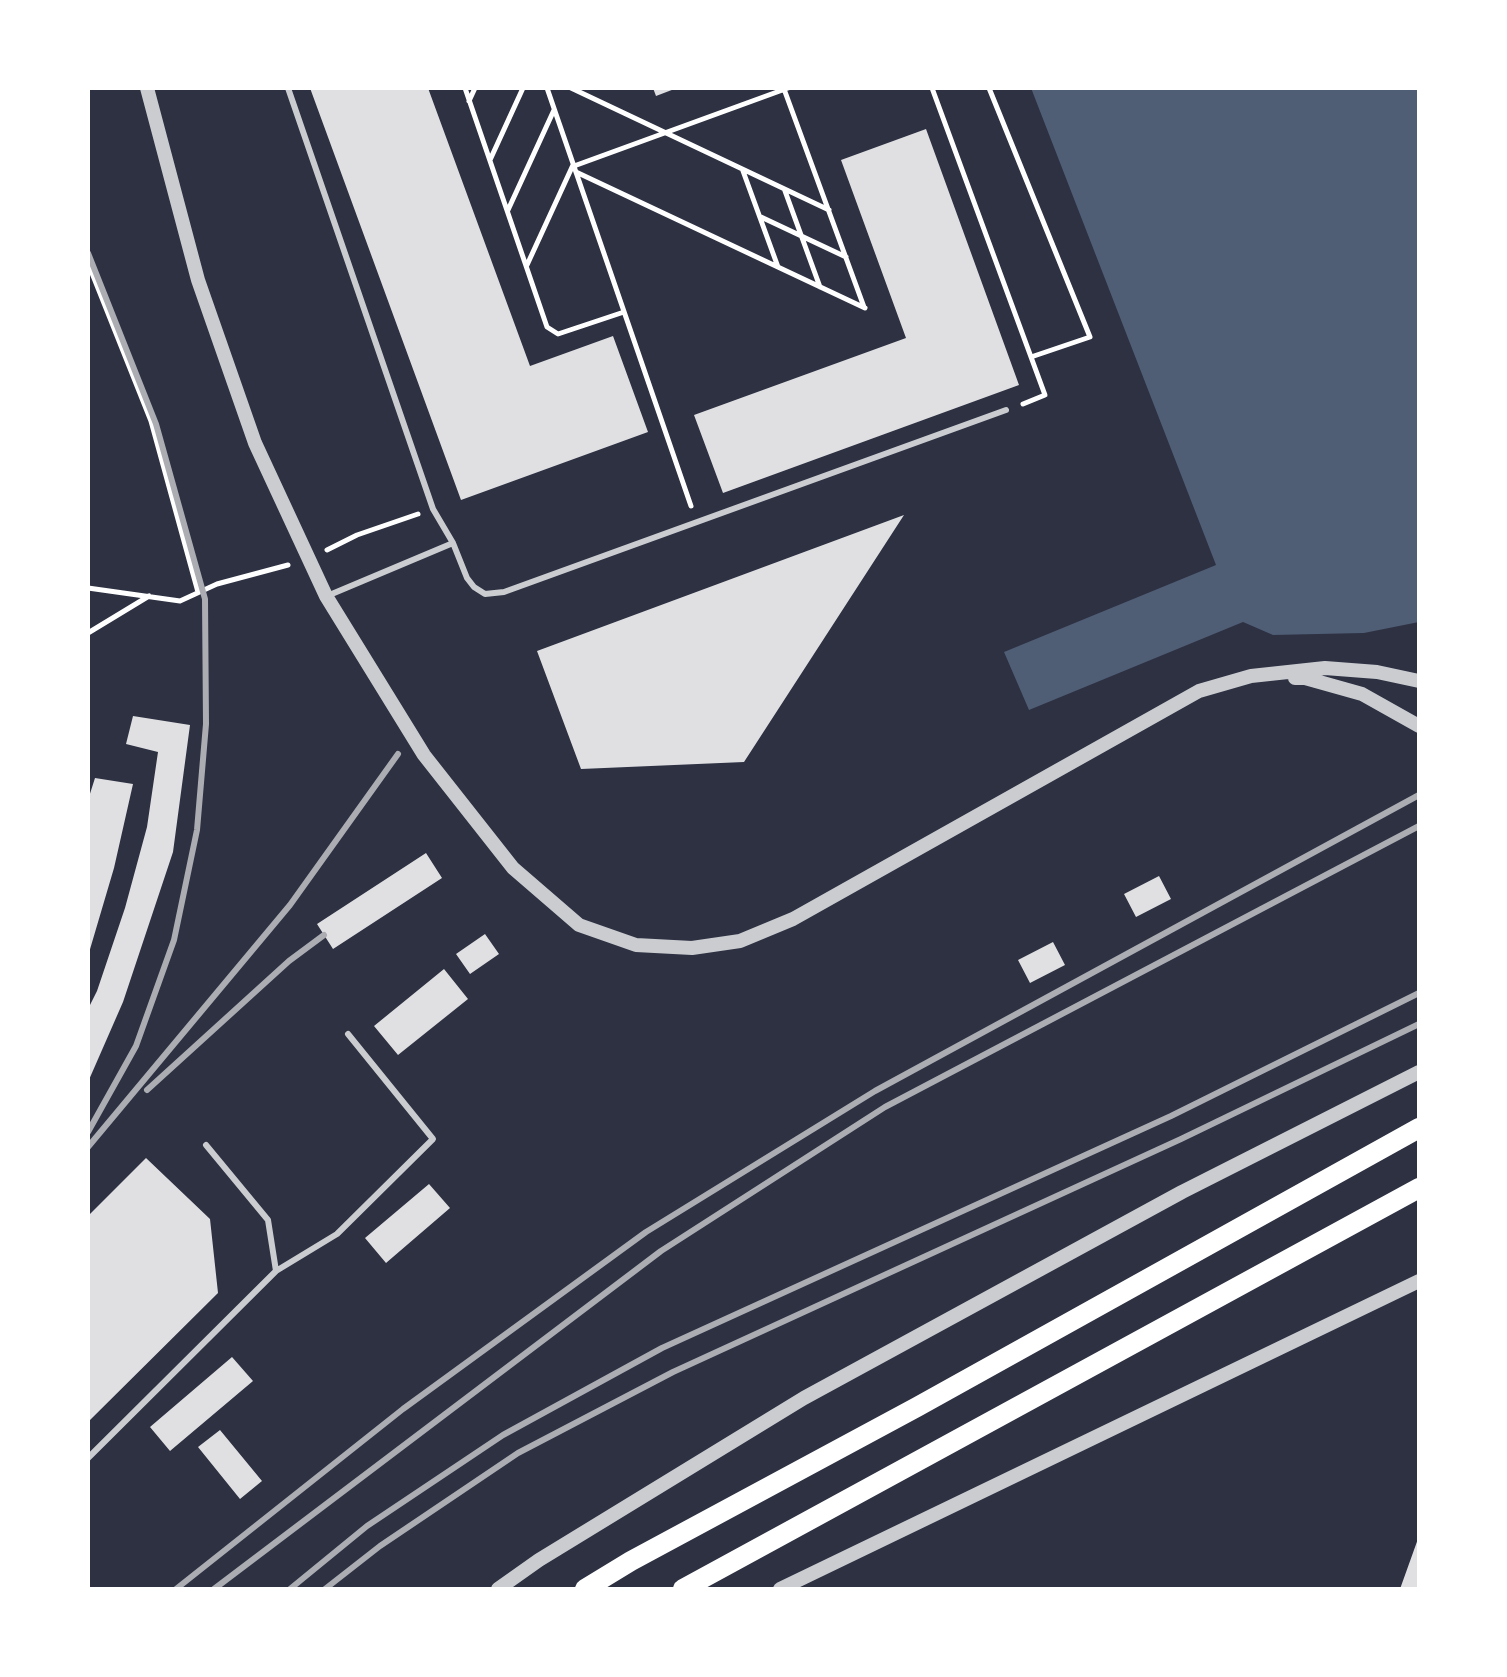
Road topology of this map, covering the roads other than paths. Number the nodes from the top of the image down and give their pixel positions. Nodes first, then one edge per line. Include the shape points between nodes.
1 (147, 88) edge
2 (288, 88) edge
3 (1006, 410) road end
4 (453, 543) junction
5 (326, 596) junction
6 (1251, 676) junction
7 (1419, 681) edge
8 (1419, 726) edge
9 (348, 1034) dead end
10 (1419, 1072) edge
11 (1419, 1128) edge
12 (206, 1145) dead end
13 (1419, 1188) edge
14 (276, 1271) junction
15 (1419, 1281) edge
16 (88, 1458) edge
17 (498, 1589) edge
18 (585, 1589) edge
19 (683, 1589) edge
20 (780, 1589) edge

1 - 5 street via 198,280 255,443
2 - 4 lane via 433,509
3 - 4 lane via 504,592 485,594 474,587
4 - 5 lane
5 - 6 street via 424,755 513,868 579,925 636,945 692,948 728,943 793,919 1199,691
6 - 7 street via 1325,668
6 - 8 street via 1305,678 1362,694
9 - 14 lane via 433,1139 337,1234
10 - 17 street via 1182,1192 804,1398
11 - 18 main road
12 - 14 lane via 268,1220
13 - 19 main road
14 - 16 lane
15 - 20 street

